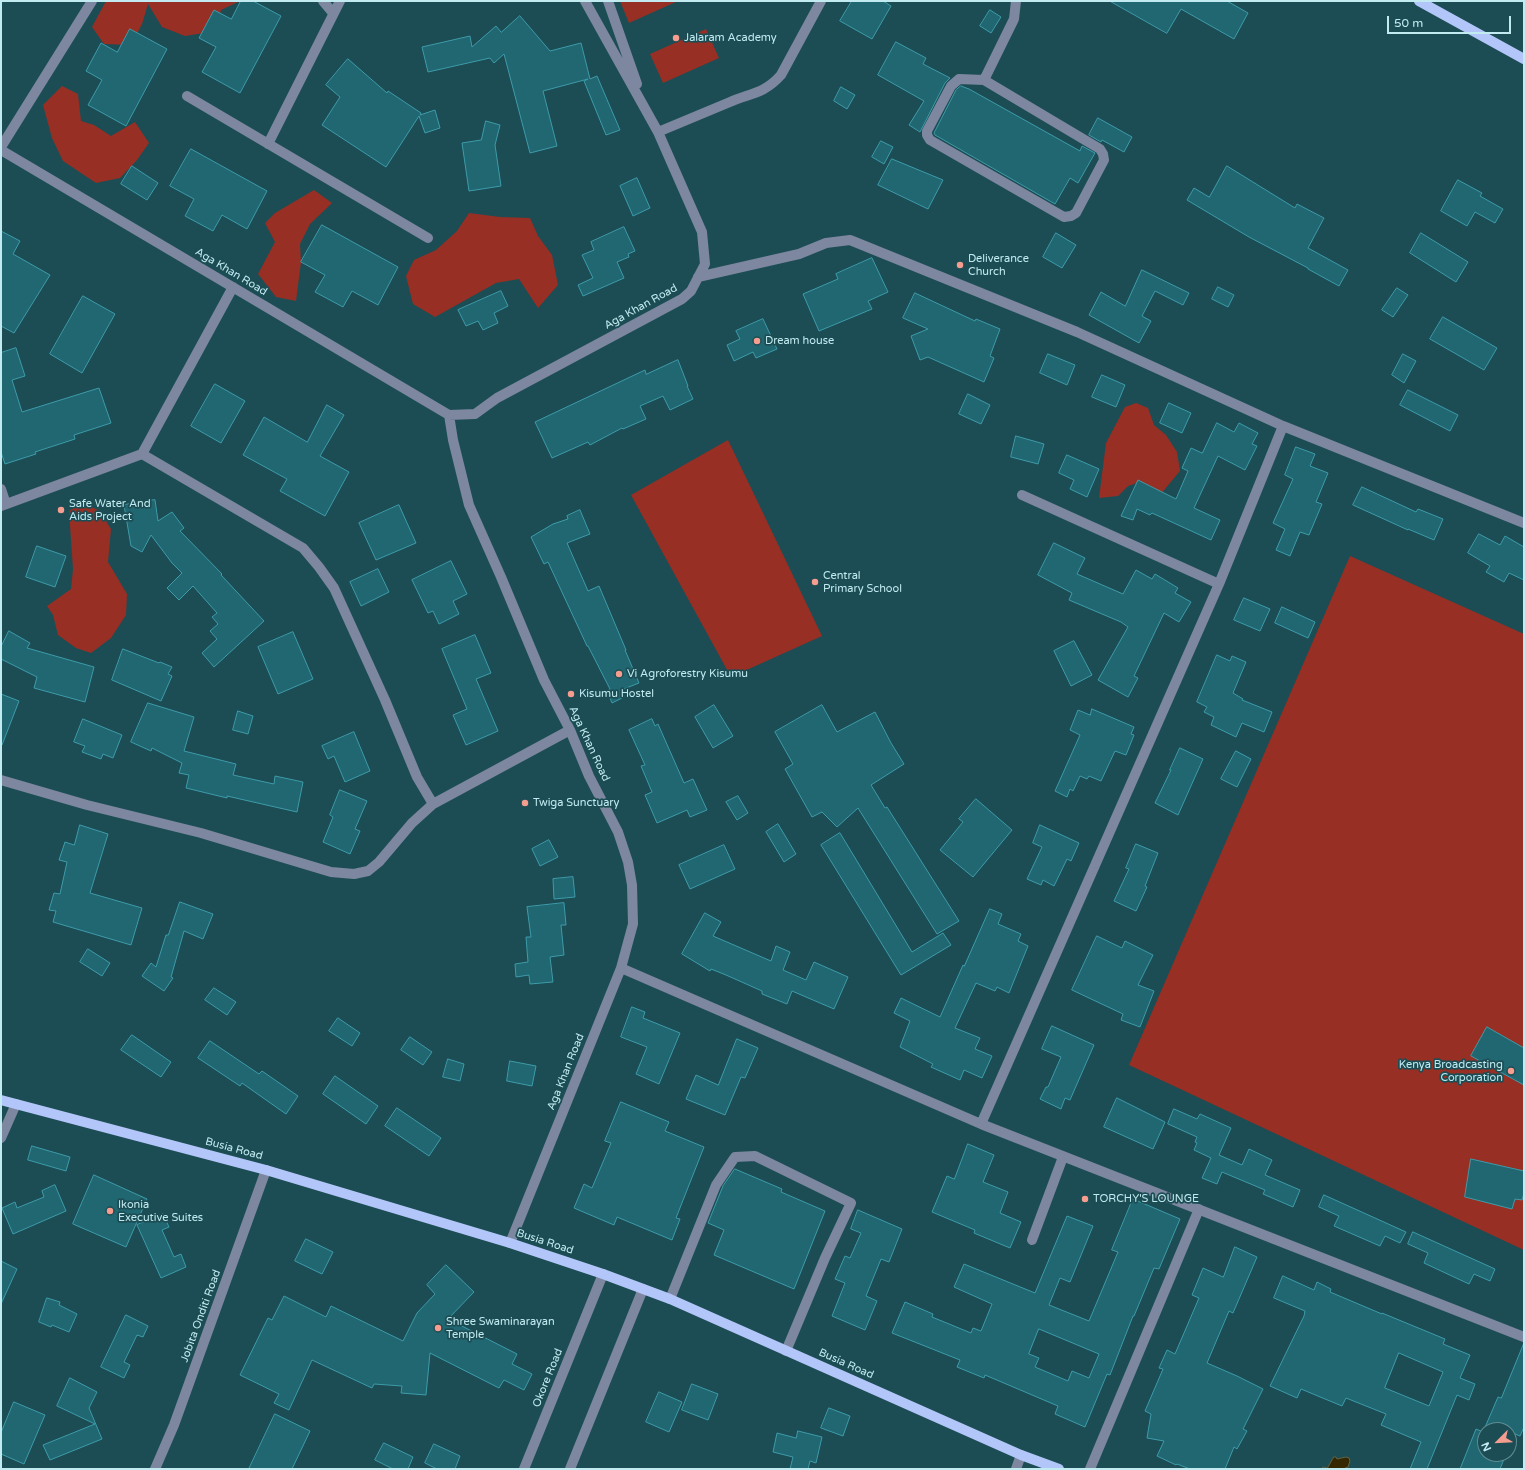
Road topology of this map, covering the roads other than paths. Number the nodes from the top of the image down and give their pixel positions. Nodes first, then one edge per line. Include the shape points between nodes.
1 (92, 1) edge
2 (323, 1) edge
3 (340, 1) edge
4 (585, 1) edge
5 (608, 1) edge
6 (821, 1) edge
7 (1016, 1) edge
8 (1419, 1) edge
9 (333, 13) junction
10 (1524, 59) edge
11 (984, 80) junction
12 (187, 96) dead end
13 (646, 109) junction
14 (658, 132) junction
15 (268, 144) junction
16 (1, 147) edge
17 (1, 150) edge
18 (428, 238) dead end
19 (698, 277) junction
20 (233, 287) junction
21 (449, 415) junction
22 (1283, 426) junction
23 (142, 454) junction
24 (1, 489) edge
25 (1022, 495) dead end
26 (3, 505) edge
27 (1524, 523) edge
28 (1219, 584) junction
29 (570, 730) junction
30 (1, 780) edge
31 (433, 804) junction
32 (621, 968) junction
33 (1, 1100) edge
34 (16, 1104) junction
35 (981, 1124) junction
36 (1, 1138) edge
37 (1063, 1157) junction
38 (266, 1170) junction
39 (1199, 1210) junction
40 (1032, 1240) dead end
41 (510, 1243) junction
42 (603, 1274) junction
43 (643, 1289) junction
44 (670, 1300) junction
45 (1524, 1337) edge
46 (786, 1351) junction
47 (1021, 1455) junction
48 (155, 1469) edge
49 (524, 1469) edge
50 (570, 1469) edge
51 (1016, 1469) edge
52 (1059, 1469) edge
53 (1090, 1469) edge

1 - 16 street
2 - 9 street
3 - 9 street
4 - 13 street
5 - 13 street
6 - 14 street via 781,75 772,85
7 - 11 street via 1014,19
8 - 10 main road
9 - 15 street
11 - 11 street via 959,79 951,86 927,131 930,140 1064,217 1076,213 1104,160 1100,149
12 - 15 street
13 - 14 street, Aga Khan Road
14 - 19 street, Aga Khan Road via 702,232 705,264
15 - 18 street
17 - 20 street, Aga Khan Road
19 - 21 street, Aga Khan Road via 691,291 682,299 497,398 475,414
19 - 22 street via 799,254 826,243 850,240 1077,332
20 - 21 street, Aga Khan Road
20 - 23 street
21 - 29 street, Aga Khan Road via 469,505 544,680
22 - 27 street
22 - 28 street
23 - 26 street
23 - 31 street via 303,548 334,588 417,777
24 - 26 street
25 - 28 street
28 - 35 street
29 - 31 street
29 - 32 street, Aga Khan Road via 589,776 618,832 628,862 632,885 633,924
30 - 31 street via 87,805 201,833 331,872 354,874 368,871 379,862 412,823
32 - 35 street
32 - 41 street, Aga Khan Road
33 - 34 main road, Busia Road
34 - 36 street
34 - 38 main road, Busia Road
35 - 37 street
37 - 39 street
37 - 40 street
38 - 41 main road, Busia Road
38 - 48 street, Jobita Onditi Road
39 - 45 street
39 - 53 street
41 - 42 main road, Busia Road
42 - 43 main road, Busia Road
42 - 49 street, Okore Road
43 - 44 main road, Busia Road
43 - 50 street
44 - 46 main road, Busia Road
44 - 46 street via 716,1185 736,1157 755,1156 851,1203
46 - 47 main road, Busia Road
47 - 51 street
47 - 52 main road, Busia Road

